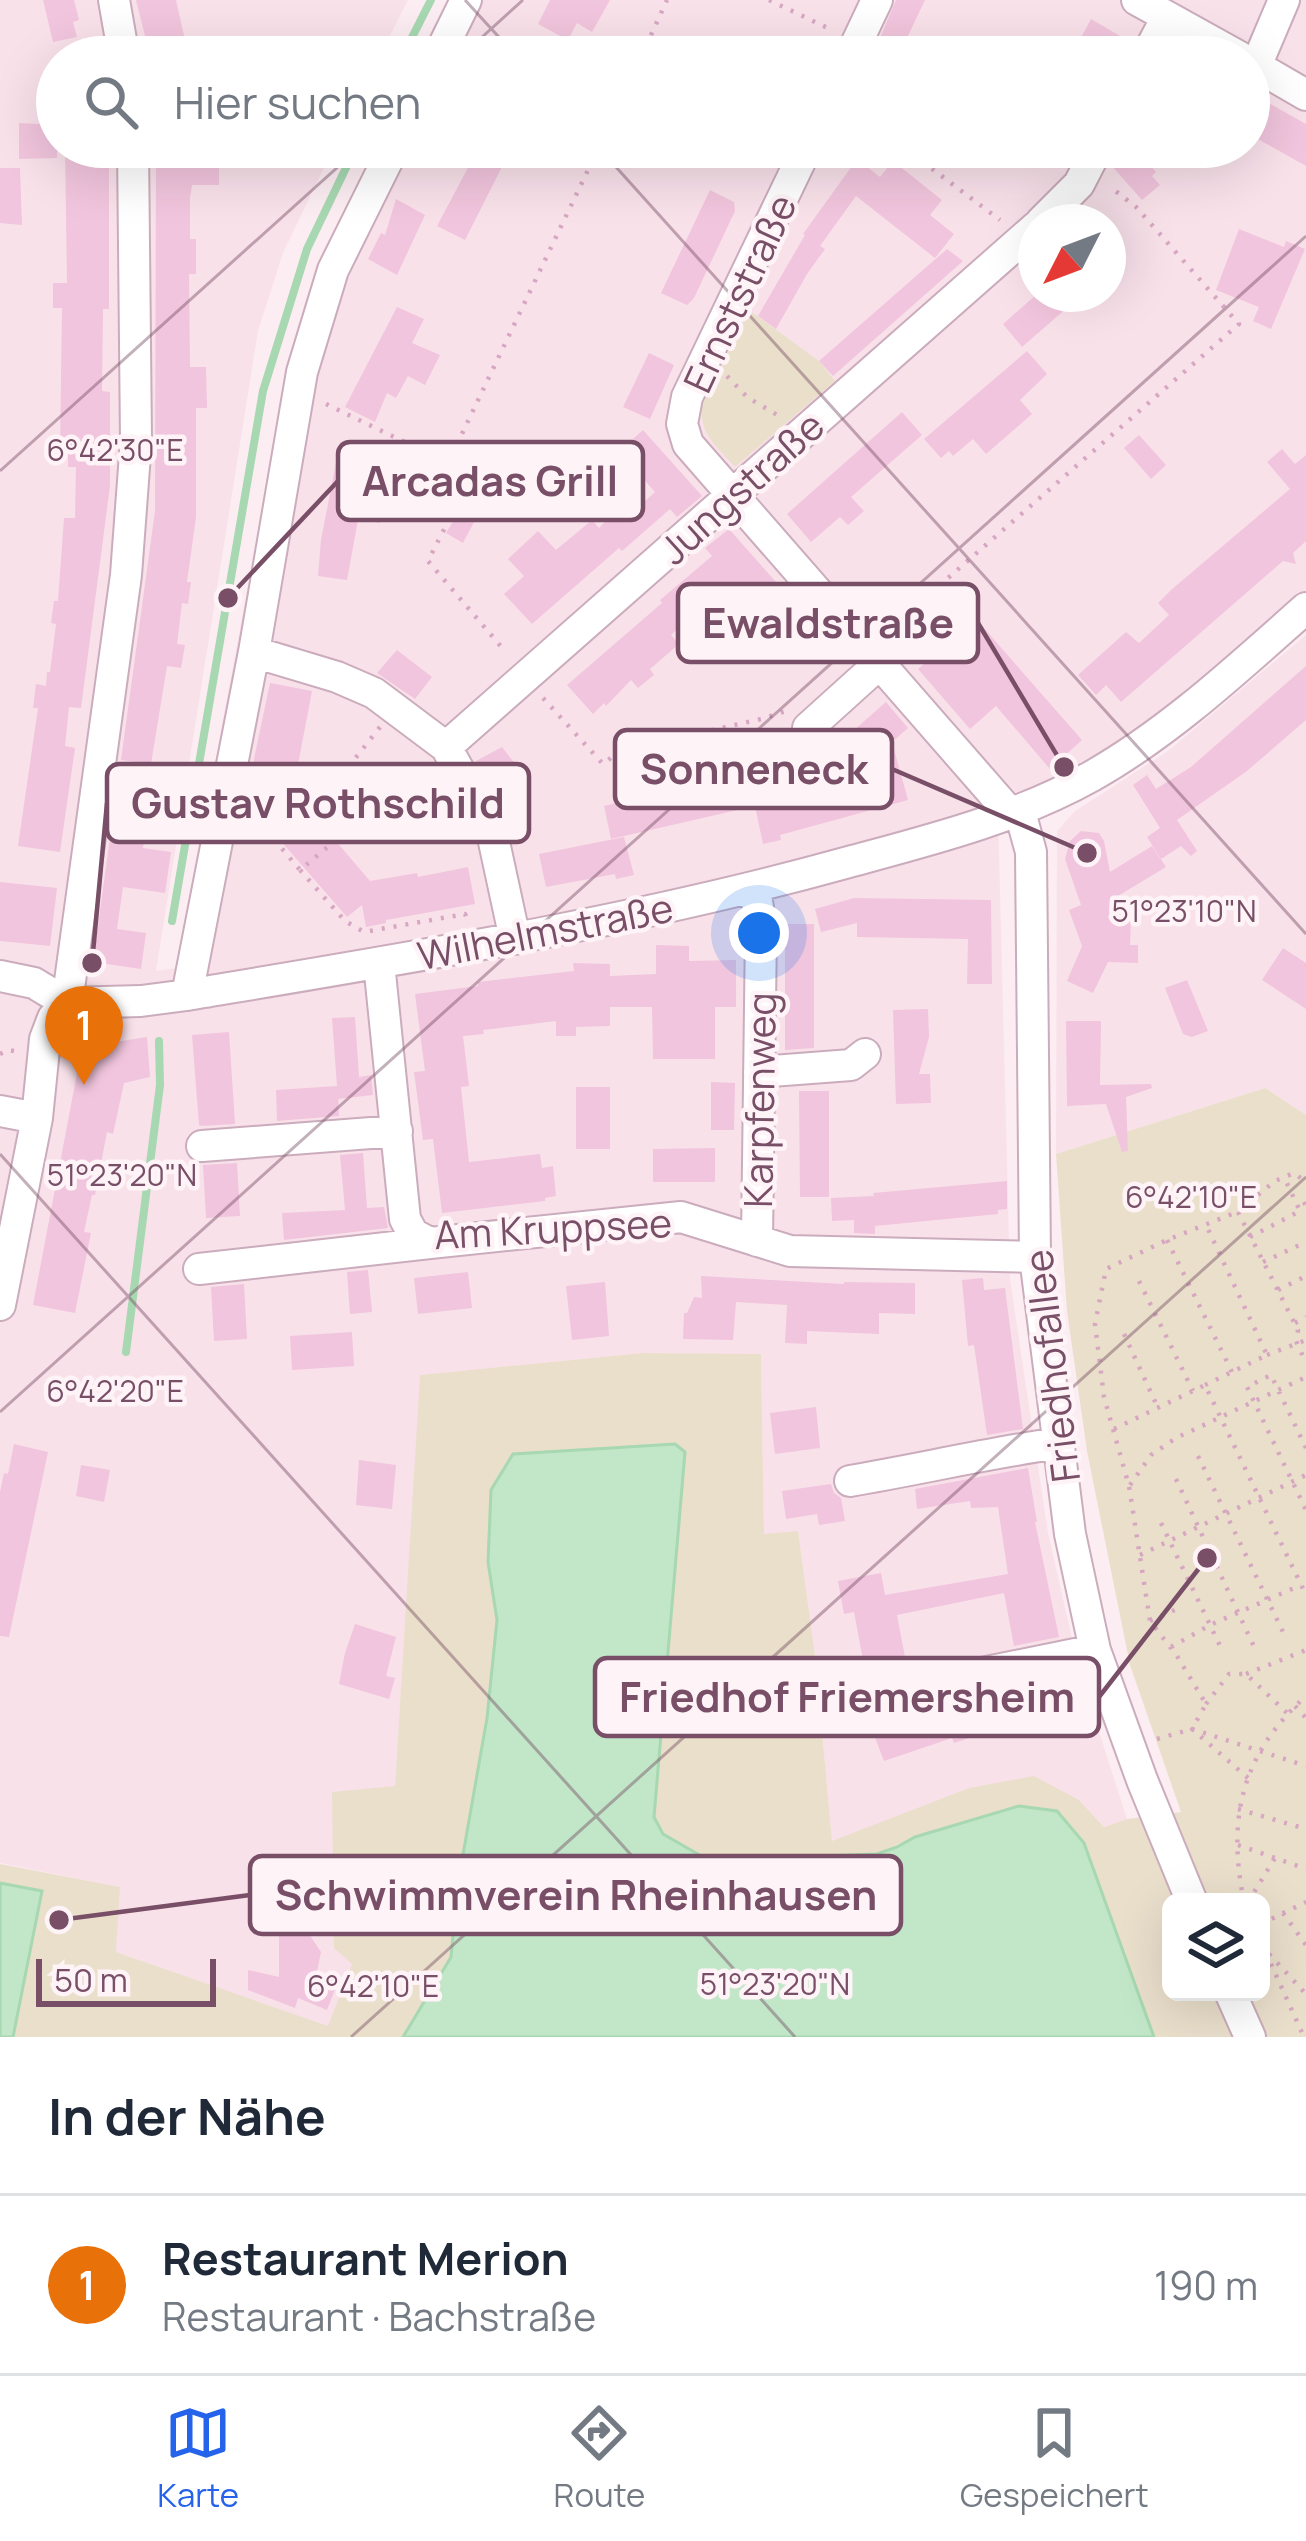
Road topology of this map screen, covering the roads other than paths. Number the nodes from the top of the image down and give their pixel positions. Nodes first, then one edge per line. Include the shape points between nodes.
1 (114, 0) edge
2 (466, 0) edge
3 (877, 0) edge
4 (1138, 0) edge
5 (1284, 0) edge
6 (1167, 17) junction
7 (120, 36) edge
8 (448, 36) edge
9 (860, 36) edge
10 (1157, 36) edge
11 (1201, 36) edge
12 (1263, 36) edge
13 (1270, 74) edge
14 (1306, 94) edge
15 (133, 168) edge
16 (384, 168) edge
17 (797, 168) edge
18 (1087, 168) edge
19 (1059, 204) edge
20 (1018, 243) edge
21 (733, 496) junction
22 (1306, 608) edge
23 (254, 652) junction
24 (873, 656) junction
25 (803, 715) road end
26 (446, 747) junction
27 (1016, 813) junction
28 (755, 889) junction
29 (515, 939) junction
30 (379, 963) junction
31 (0, 976) edge
32 (187, 995) junction
33 (67, 1003) junction
34 (865, 1054) dead end
35 (759, 1072) junction
36 (0, 1111) edge
37 (37, 1118) junction
38 (397, 1131) junction
39 (202, 1145) dead end
40 (757, 1241) junction
41 (430, 1243) junction
42 (1036, 1257) junction
43 (200, 1269) dead end
44 (0, 1305) edge
45 (1059, 1443) junction
46 (850, 1481) dead end
47 (1095, 1650) junction
48 (962, 1677) dead end
49 (1188, 1893) edge
50 (1234, 2001) edge
51 (1250, 2037) edge

1 - 7 street
2 - 8 street
3 - 9 street
4 - 6 street
5 - 12 street
6 - 10 street
6 - 11 street
13 - 14 street
15 - 33 street via 136,440 126,575
16 - 23 street via 333,269 299,391
17 - 21 street, Ernststraße via 687,397 688,444
18 - 19 street, Jungstraße
20 - 21 street, Jungstraße
21 - 24 street
21 - 26 street, Jungstraße
22 - 27 street, Wilhelmstraße via 1154,739
23 - 26 street via 374,693
23 - 32 street
24 - 25 street
24 - 27 street
26 - 29 street via 491,828
27 - 28 street, Wilhelmstraße
27 - 42 street, Friedhofallee via 1031,852
28 - 29 street, Wilhelmstraße
28 - 35 street, Karpfenweg
29 - 30 street, Wilhelmstraße
30 - 32 street, Wilhelmstraße
30 - 38 street, Am Kruppsee
31 - 33 street via 34,983
32 - 33 street, Wilhelmstraße
33 - 37 street via 46,1039
34 - 35 street via 851,1065
35 - 40 street, Karpfenweg
36 - 37 street
37 - 44 street
38 - 39 street
38 - 41 street, Am Kruppsee via 405,1219
40 - 41 street, Am Kruppsee via 681,1217
40 - 42 street, Am Kruppsee via 790,1251
41 - 43 street
42 - 45 street, Friedhofallee
45 - 46 street
45 - 47 street, Friedhofallee
47 - 48 street
47 - 49 street, Friedhofallee
50 - 51 street

